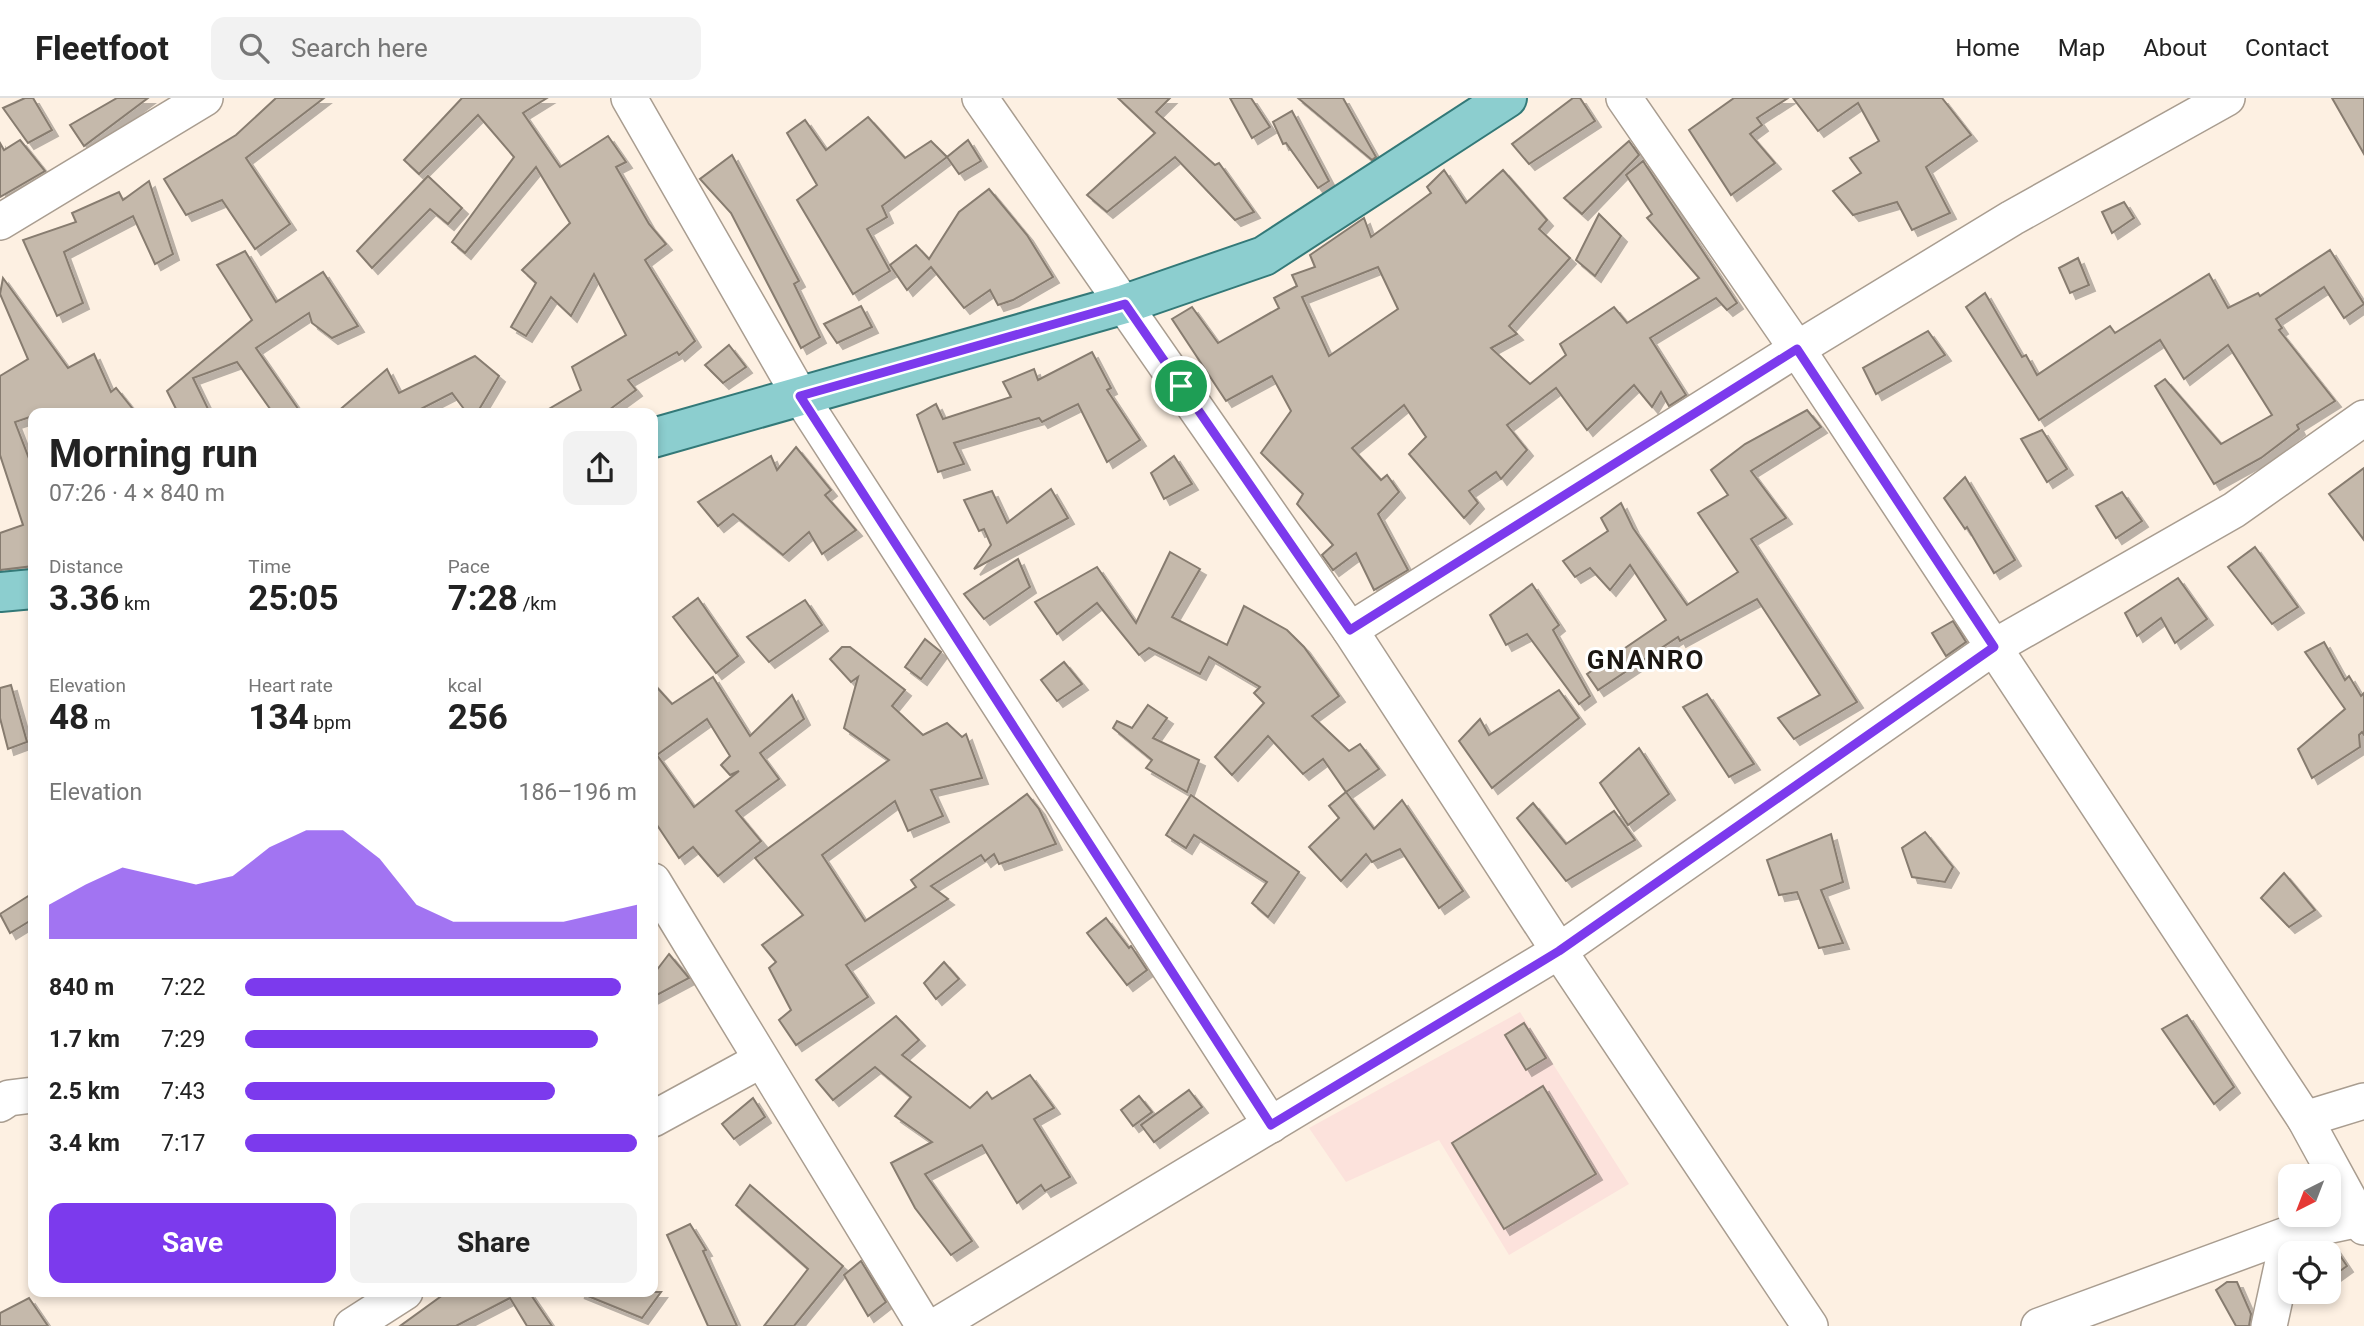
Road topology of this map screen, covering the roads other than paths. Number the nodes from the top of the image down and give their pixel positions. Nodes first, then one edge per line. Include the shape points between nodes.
1 (205, 98) edge
2 (629, 98) edge
3 (980, 98) edge
4 (1507, 98) edge
5 (1624, 98) edge
6 (2227, 98) edge
7 (0, 222) edge
8 (1125, 304) junction
9 (1797, 349) junction
10 (800, 396) junction
11 (2364, 418) edge
12 (658, 437) edge
13 (28, 589) edge
14 (0, 592) edge
15 (1350, 630) junction
16 (1994, 647) junction
17 (658, 889) edge
18 (1559, 951) junction
19 (761, 1059) junction
20 (2364, 1101) edge
21 (658, 1116) edge
22 (2305, 1119) junction
23 (1271, 1125) junction
24 (2362, 1222) edge
25 (2289, 1234) junction
26 (397, 1297) edge
27 (352, 1326) edge
28 (924, 1326) edge
29 (936, 1326) edge
30 (1810, 1326) edge
31 (2039, 1326) edge
32 (2269, 1326) edge

1 - 7 street
2 - 10 street
3 - 8 street
4 - 8 main road via 1265,256
5 - 9 street
6 - 9 street via 2012,218
8 - 10 main road
8 - 15 street
9 - 15 street
9 - 16 street
10 - 12 main road
10 - 23 street
11 - 16 street via 2234,510
13 - 14 main road
15 - 18 street
16 - 18 street
16 - 22 street
17 - 19 street
18 - 23 street
18 - 30 street
19 - 21 street
19 - 28 street
20 - 22 street
22 - 24 street
23 - 29 street
24 - 25 street
25 - 31 street
25 - 32 street
26 - 27 street

